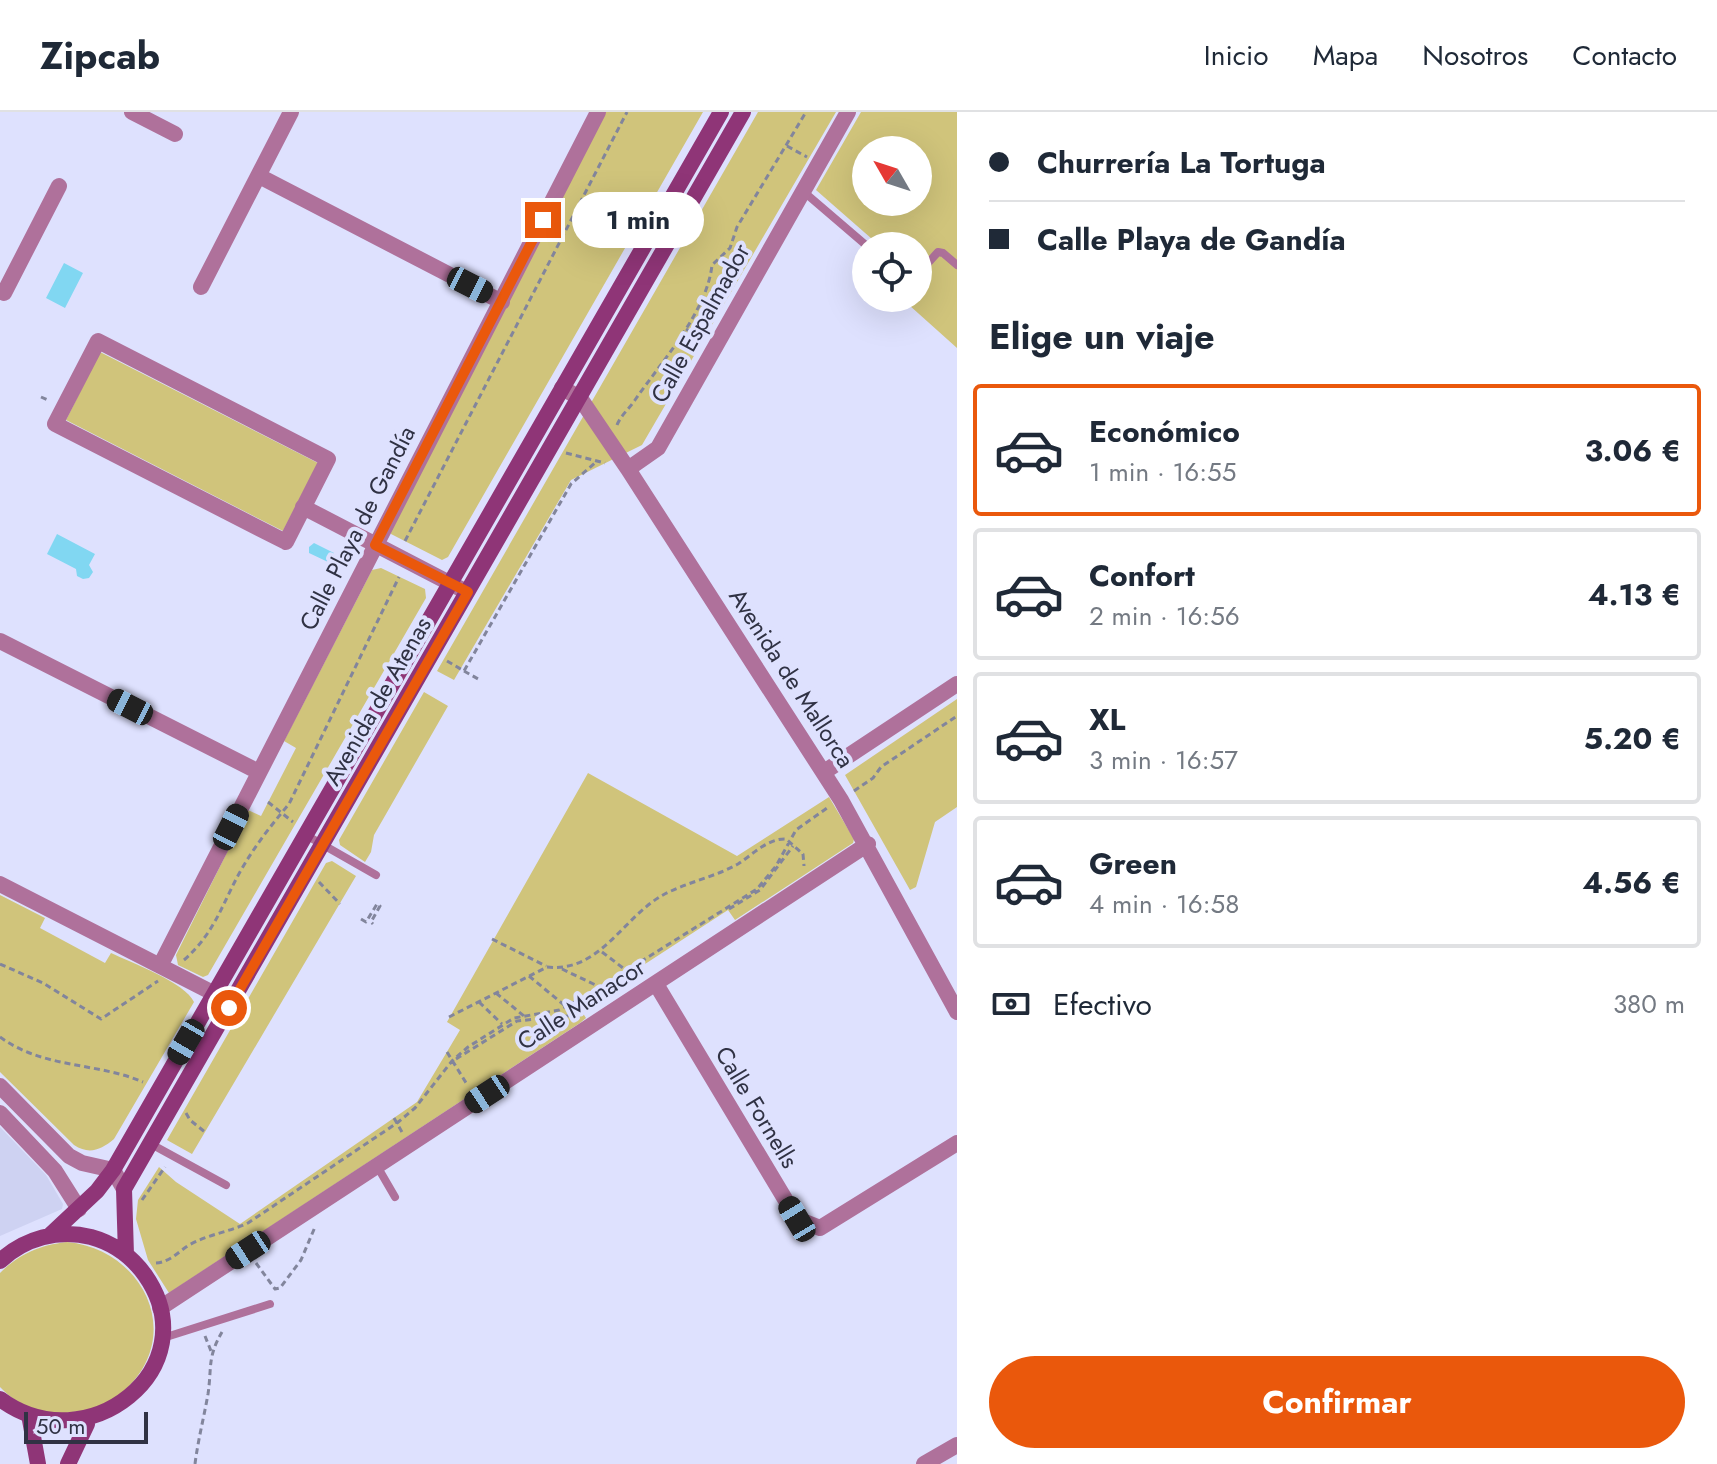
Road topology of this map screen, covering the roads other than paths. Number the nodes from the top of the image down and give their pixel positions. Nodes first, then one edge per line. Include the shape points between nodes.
1 (132, 112) edge
2 (291, 112) edge
3 (598, 112) edge
4 (721, 112) edge
5 (743, 112) edge
6 (848, 112) edge
7 (175, 134) dead end
8 (259, 176) junction
9 (59, 186) dead end
10 (802, 190) junction
11 (852, 233) edge
12 (932, 259) edge
13 (957, 265) edge
14 (201, 287) dead end
15 (1, 295) edge
16 (502, 302) junction
17 (562, 388) junction
18 (580, 398) junction
19 (628, 469) junction
20 (303, 507) junction
21 (375, 545) junction
22 (450, 583) junction
23 (468, 592) junction
24 (0, 641) edge
25 (957, 684) edge
26 (259, 772) junction
27 (824, 772) junction
28 (300, 829) junction
29 (868, 844) junction
30 (322, 845) junction
31 (376, 875) dead end
32 (0, 884) edge
33 (162, 972) junction
34 (656, 984) junction
35 (213, 993) junction
36 (957, 1012) edge
37 (0, 1086) edge
38 (0, 1113) edge
39 (957, 1143) edge
40 (151, 1144) junction
41 (377, 1166) junction
42 (113, 1170) junction
43 (226, 1185) dead end
44 (124, 1189) junction
45 (395, 1197) dead end
46 (79, 1209) junction
47 (50, 1235) junction
48 (126, 1255) junction
49 (0, 1261) edge
50 (270, 1304) dead end
51 (160, 1308) junction
52 (162, 1339) junction
53 (0, 1399) edge
54 (30, 1420) junction
55 (87, 1424) junction
56 (957, 1445) edge
57 (38, 1464) edge
58 (68, 1464) edge
59 (924, 1464) edge

1 - 7 street
2 - 8 street
3 - 16 street, Calle Playa de Gandía
4 - 17 main road, Avenida de Atenas
5 - 18 main road, Avenida de Atenas
6 - 10 street, Calle Espalmador
8 - 14 street
8 - 16 street
9 - 15 street
10 - 11 lane
10 - 19 street, Calle Espalmador via 658,448
12 - 13 lane via 943,253
16 - 21 street, Calle Playa de Gandía
17 - 18 street, Avenida de Mallorca
17 - 22 main road, Avenida de Atenas
18 - 19 street, Avenida de Mallorca
18 - 23 main road, Avenida de Atenas
19 - 27 street, Avenida de Mallorca
20 - 20 street via 328,459 98,341 55,424 286,542
20 - 21 street
21 - 22 street
21 - 26 street, Calle Playa de Gandía
22 - 23 street
22 - 28 main road, Avenida de Atenas
23 - 30 main road, Avenida de Atenas
24 - 26 street
25 - 27 street
26 - 33 street, Calle Playa de Gandía
27 - 29 street, Avenida de Mallorca
28 - 30 lane
28 - 35 main road, Avenida de Atenas
29 - 34 street, Calle Manacor
29 - 36 street, Avenida de Mallorca
30 - 31 lane
30 - 40 main road, Avenida de Atenas
32 - 33 street
33 - 35 street
34 - 39 street, Calle Fornells via 797,1219 820,1228
34 - 41 street, Calle Manacor
35 - 42 main road, Avenida de Atenas
37 - 42 street via 69,1156
38 - 46 street via 55,1171
40 - 43 lane
40 - 44 main road, Avenida de Atenas
41 - 45 lane
41 - 51 street, Calle Manacor
42 - 44 street
42 - 46 main road, Avenida de Atenas
44 - 48 main road
46 - 47 main road, Avenida de Atenas
47 - 48 main road via 98,1239
47 - 49 main road
48 - 51 main road via 144,1273
50 - 52 lane
51 - 52 main road
52 - 55 main road via 154,1368 138,1393 106,1418
53 - 54 main road
54 - 55 main road via 58,1426
54 - 57 main road
55 - 58 main road
56 - 59 street

